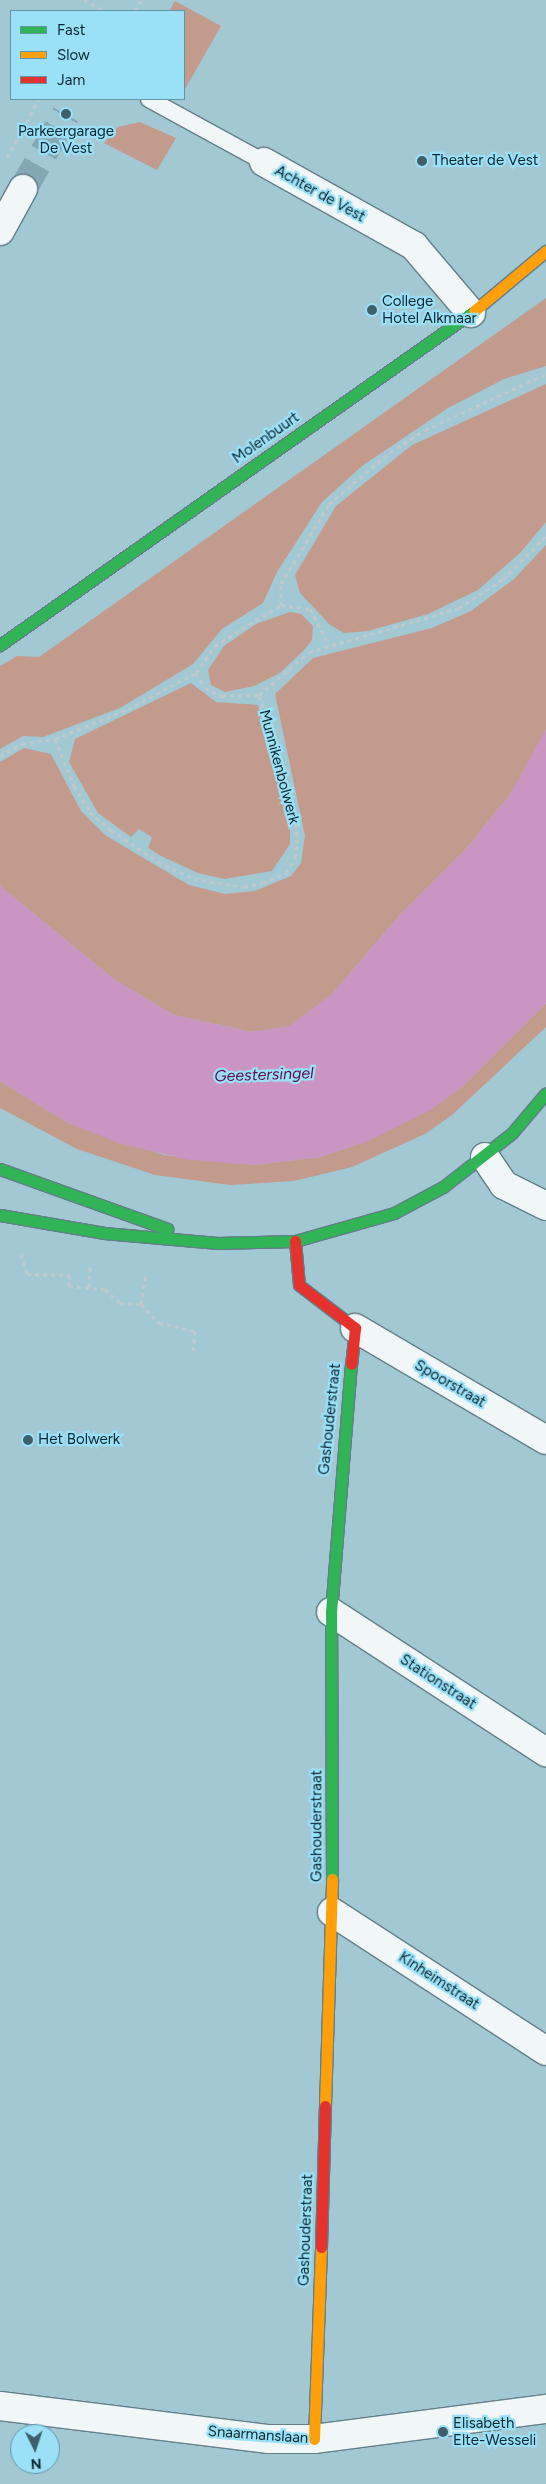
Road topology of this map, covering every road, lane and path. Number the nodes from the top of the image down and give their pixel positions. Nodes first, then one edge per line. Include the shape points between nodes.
1 (84, 0) edge
2 (103, 10) edge
3 (38, 100) edge
4 (151, 100) edge
5 (264, 162) joint
6 (4, 163) dead end
7 (23, 189) tunnel mouth
8 (0, 231) edge
9 (546, 251) edge
10 (471, 313) junction
11 (546, 374) edge
12 (546, 536) edge
13 (281, 605) junction
14 (0, 644) edge
15 (329, 645) junction
16 (196, 673) junction
17 (259, 695) junction
18 (55, 739) junction
19 (0, 756) edge
20 (546, 1093) edge
21 (485, 1157) junction
22 (0, 1169) edge
23 (546, 1206) edge
24 (0, 1215) edge
25 (200, 1240) junction
26 (295, 1241) junction
27 (20, 1248) dead end
28 (90, 1272) dead end
29 (89, 1287) junction
30 (146, 1288) dead end
31 (141, 1304) junction
32 (354, 1328) junction
33 (193, 1354) dead end
34 (546, 1440) edge
35 (331, 1612) junction
36 (546, 1752) edge
37 (332, 1912) junction
38 (546, 2051) edge
39 (0, 2406) edge
40 (546, 2409) edge
41 (314, 2439) junction

1 - 2 path
3 - 6 path
4 - 5 lane, Achter de Vest
5 - 10 street, Achter de Vest via 414,246
7 - 8 street
9 - 10 street, Molenbuurt
10 - 14 street, Molenbuurt
11 - 13 path via 425,430 390,452 329,504 281,584
12 - 15 path, Munnikenbolwerk via 503,579 459,608
13 - 15 path via 310,609
13 - 16 path via 214,646
15 - 17 path, Munnikenbolwerk via 309,652
16 - 17 path via 205,688 222,696
16 - 18 path via 128,709
17 - 18 path, Munnikenbolwerk via 296,823 297,843 295,858 286,872 263,883 236,887 194,879 158,862 111,830 90,812 74,786
18 - 19 path via 22,744
20 - 21 street
21 - 23 street via 504,1185
21 - 26 street via 394,1213
22 - 25 street
24 - 25 street via 104,1233
25 - 26 street
26 - 32 street via 298,1285
27 - 29 path via 27,1274 68,1275 69,1286
28 - 29 path
29 - 31 path via 105,1289 120,1303
30 - 31 path
31 - 33 path via 159,1323 194,1331
32 - 34 street, Spoorstraat
32 - 35 street, Gashouderstraat via 336,1509
35 - 36 street, Stationstraat
35 - 37 street, Gashouderstraat
37 - 38 street, Kinheimstraat
37 - 41 street, Gashouderstraat
39 - 41 street, Snaarmanslaan via 269,2438
40 - 41 street, Snaarmanslaan

